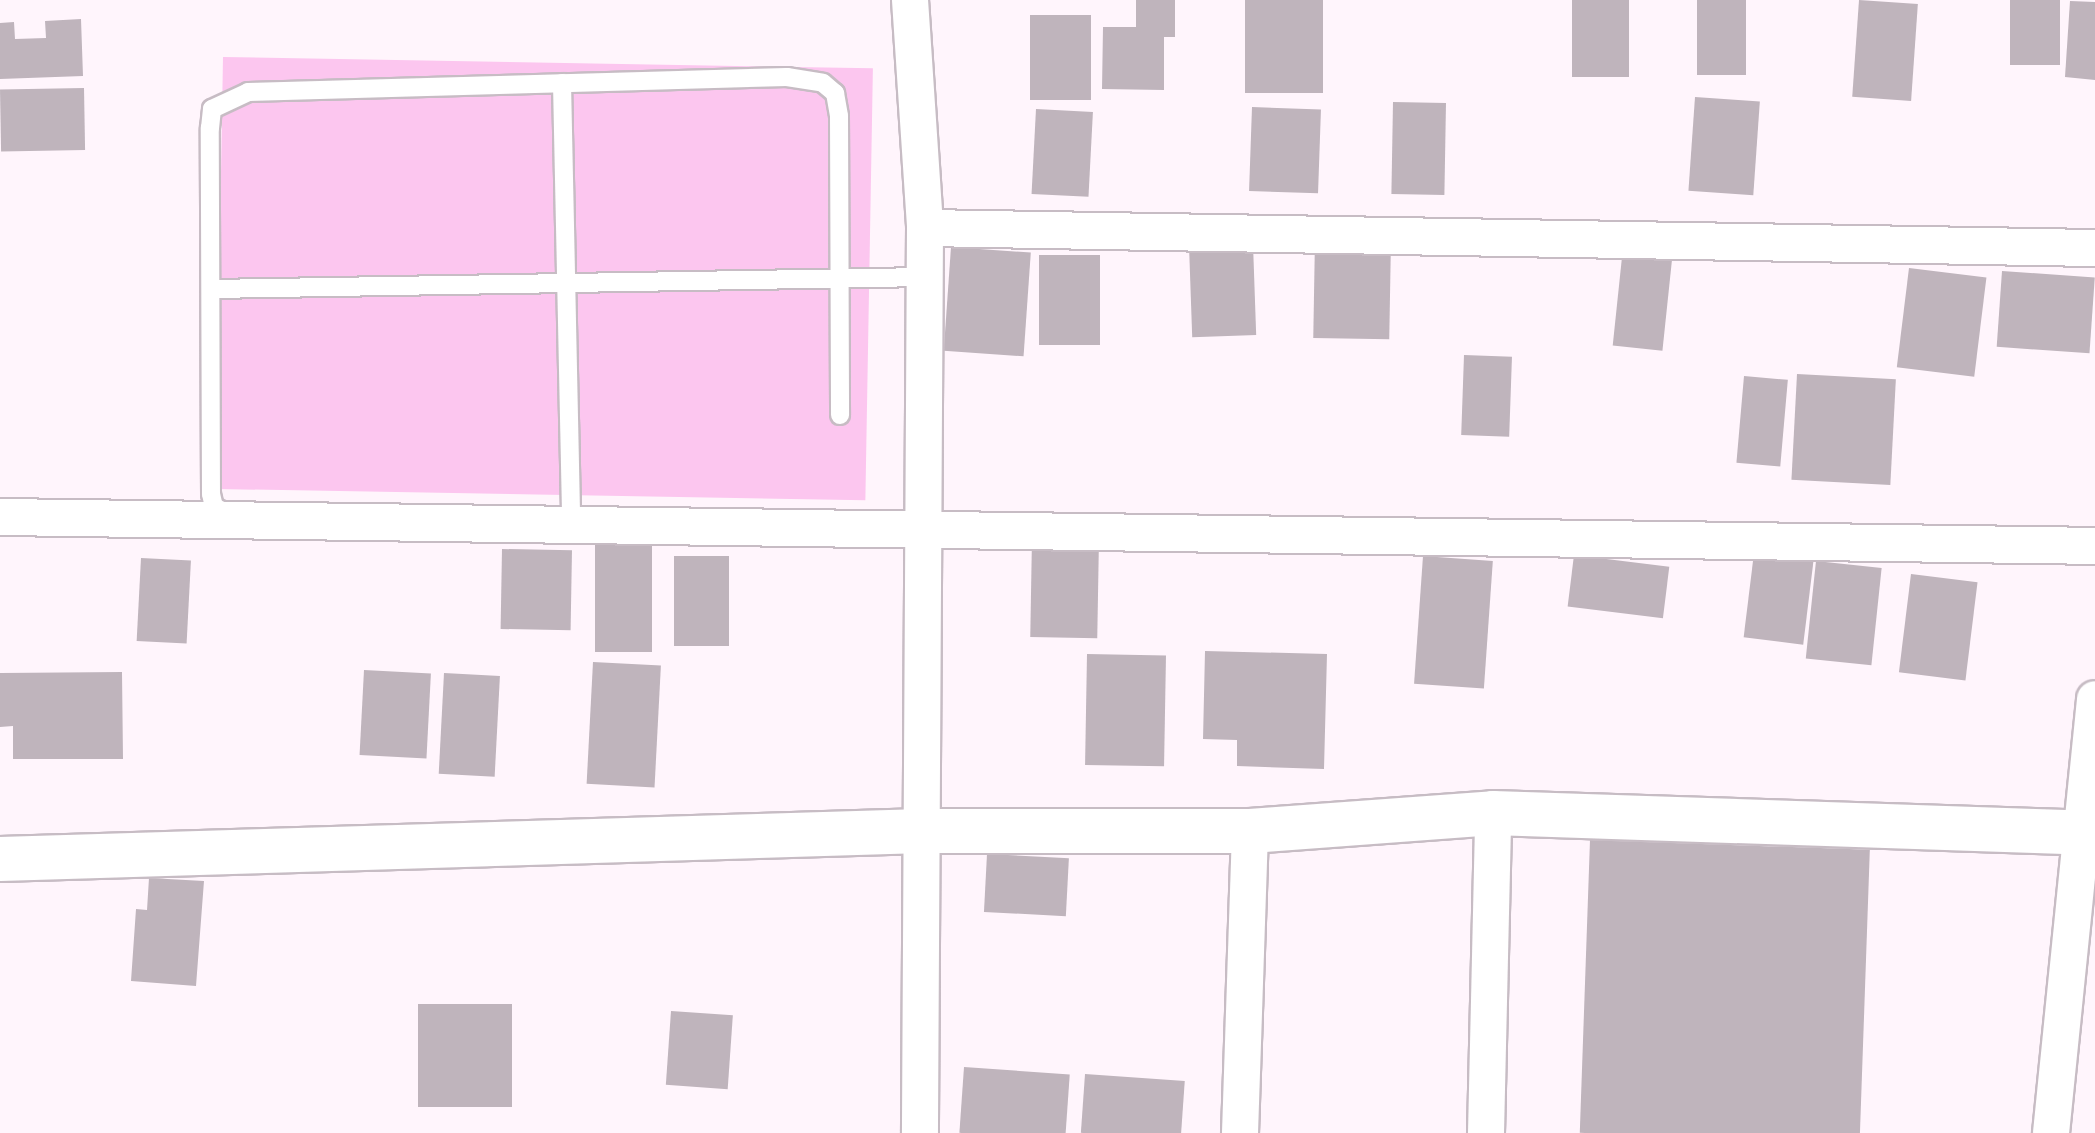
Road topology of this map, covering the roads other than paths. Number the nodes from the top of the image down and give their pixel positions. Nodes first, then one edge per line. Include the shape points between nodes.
1 (910, 0) edge
2 (562, 83) junction
3 (925, 228) junction
4 (2095, 248) edge
5 (924, 277) junction
6 (839, 278) junction
7 (566, 283) junction
8 (211, 289) junction
9 (840, 415) dead end
10 (814, 511) dead end
11 (571, 513) junction
12 (0, 517) edge
13 (926, 525) junction
14 (2095, 546) edge
15 (2095, 699) edge
16 (1493, 813) junction
17 (923, 831) junction
18 (1250, 831) junction
19 (2088, 832) edge
20 (0, 859) edge
21 (920, 1133) edge
22 (1240, 1133) edge
23 (1486, 1133) edge
24 (2051, 1133) edge

1 - 3 street
2 - 6 lane via 787,77 823,83 835,93 839,116
2 - 7 lane
2 - 8 lane via 223,98 211,118
3 - 4 street
3 - 5 street
5 - 6 lane
5 - 13 street
6 - 7 lane
6 - 9 lane
7 - 8 lane
7 - 11 lane
8 - 11 lane via 211,494 221,513
10 - 11 lane
12 - 13 street
13 - 14 street
13 - 17 street
15 - 19 street
16 - 18 street
16 - 19 street
16 - 23 street
17 - 18 street
17 - 20 street
17 - 21 street
18 - 22 street
19 - 24 street

